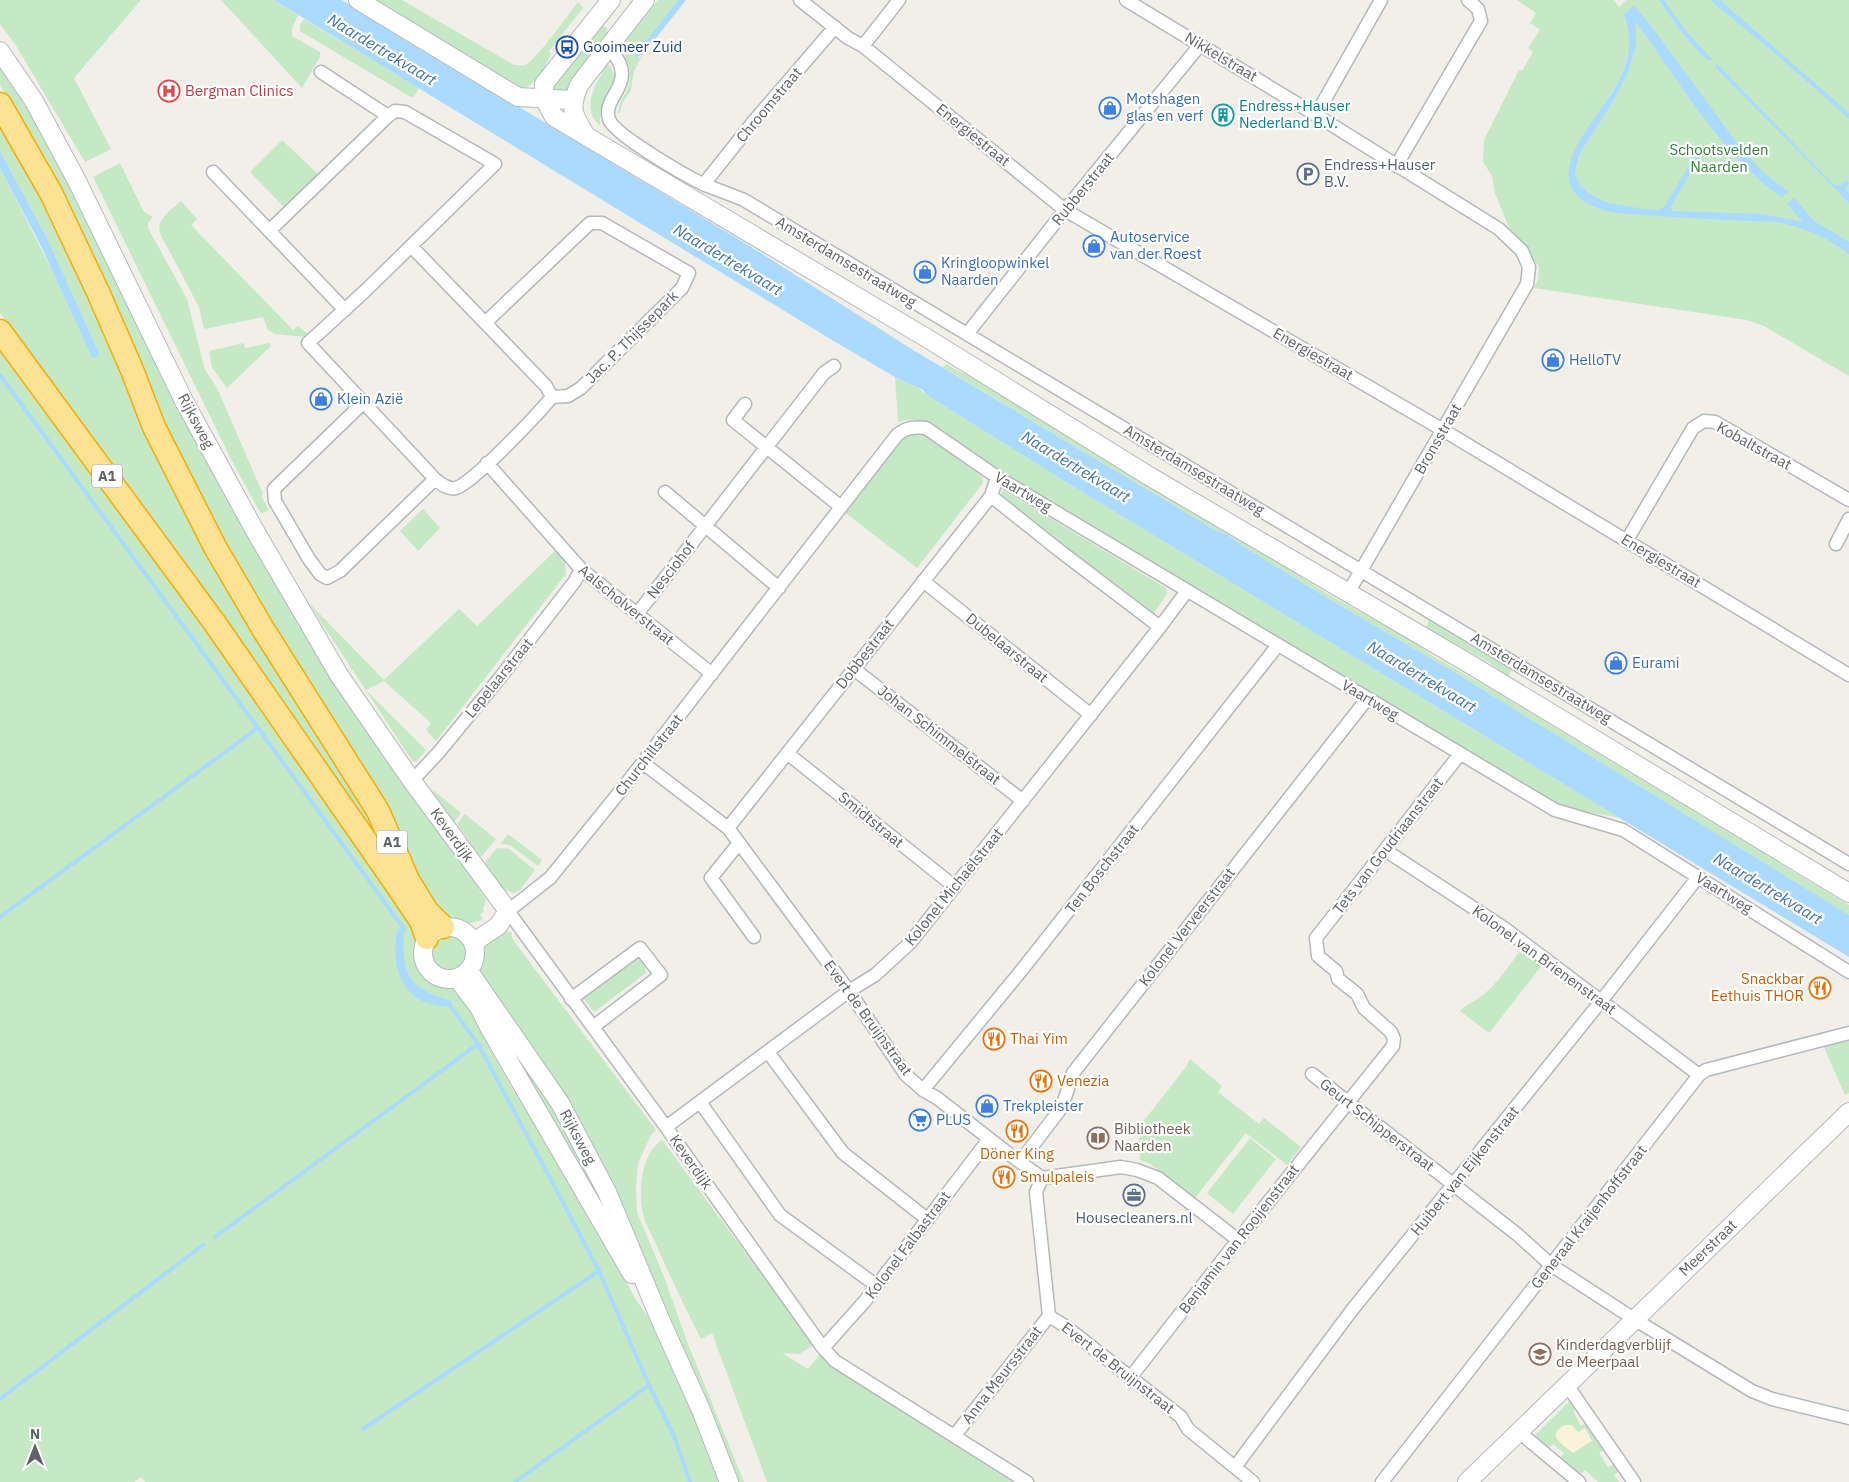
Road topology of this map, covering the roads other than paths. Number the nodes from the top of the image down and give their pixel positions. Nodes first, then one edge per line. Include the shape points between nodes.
1 (358, 0) edge
2 (645, 0) edge
3 (800, 0) edge
4 (898, 0) edge
5 (1126, 0) edge
6 (1381, 0) edge
7 (1468, 0) edge
8 (606, 6) edge
9 (624, 27) junction
10 (835, 27) junction
11 (1200, 45) junction
12 (863, 46) junction
13 (607, 48) junction
14 (0, 51) edge
15 (320, 72) dead end
16 (545, 100) junction
17 (573, 100) junction
18 (0, 104) edge
19 (1316, 115) junction
20 (388, 116) junction
21 (586, 136) junction
22 (1396, 166) junction
23 (213, 172) dead end
24 (704, 184) junction
25 (1065, 210) junction
26 (269, 231) junction
27 (411, 246) junction
28 (1527, 284) joint
29 (345, 310) junction
30 (486, 322) junction
31 (0, 331) edge
32 (967, 334) junction
33 (834, 366) dead end
34 (552, 397) junction
35 (363, 403) junction
36 (745, 404) dead end
37 (1443, 430) junction
38 (897, 435) joint
39 (766, 447) junction
40 (487, 463) junction
41 (997, 477) junction
42 (436, 479) junction
43 (665, 492) dead end
44 (992, 496) junction
45 (1849, 500) edge
46 (841, 507) junction
47 (1849, 519) edge
48 (706, 526) junction
49 (1627, 540) junction
50 (1836, 544) dead end
51 (580, 570) junction
52 (1362, 570) junction
53 (924, 581) junction
54 (779, 588) junction
55 (1186, 590) junction
56 (1348, 593) junction
57 (637, 614) junction
58 (1160, 627) junction
59 (1278, 645) junction
60 (854, 669) junction
61 (712, 674) junction
62 (1849, 675) edge
63 (1367, 699) junction
64 (1091, 715) junction
65 (787, 754) junction
66 (1460, 754) junction
67 (643, 763) junction
68 (412, 781) junction
69 (1023, 801) junction
70 (728, 828) junction
71 (739, 843) junction
72 (1385, 850) junction
73 (1849, 864) edge
74 (1698, 877) junction
75 (955, 887) junction
76 (1849, 893) edge
77 (508, 911) junction
78 (435, 933) junction
79 (754, 937) dead end
80 (1316, 938) joint
81 (470, 939) junction
82 (1849, 972) edge
83 (463, 974) junction
84 (849, 991) junction
85 (571, 998) junction
86 (1602, 1000) junction
87 (593, 1027) junction
88 (1849, 1033) edge
89 (768, 1052) junction
90 (1312, 1074) dead end
91 (1700, 1074) junction
92 (923, 1090) junction
93 (700, 1102) junction
94 (1348, 1102) junction
95 (1849, 1112) edge
96 (666, 1127) junction
97 (990, 1139) junction
98 (1020, 1162) junction
99 (1042, 1178) junction
100 (1454, 1185) junction
101 (927, 1219) junction
102 (1238, 1240) junction
103 (1551, 1266) junction
104 (877, 1286) junction
105 (1049, 1316) junction
106 (1634, 1319) junction
107 (823, 1348) junction
108 (1130, 1378) junction
109 (1567, 1385) junction
110 (1849, 1418) edge
111 (1519, 1432) junction
112 (955, 1435) junction
113 (1235, 1467) junction
114 (729, 1482) edge
115 (1026, 1482) edge
116 (1253, 1482) edge
117 (1382, 1482) edge
118 (1467, 1482) edge
119 (1579, 1482) edge
120 (1634, 1482) edge

1 - 16 street via 518,97
2 - 9 street
3 - 10 street, Energiestraat
4 - 12 street
5 - 11 street, Nikkelstraat
6 - 19 street
7 - 22 street via 1478,9 1481,21 1478,28
8 - 9 street
8 - 16 street via 544,84
9 - 13 street
10 - 12 street, Energiestraat
10 - 24 street, Chroomstraat
11 - 19 street, Nikkelstraat
11 - 25 street, Rubberstraat
12 - 25 street, Energiestraat
13 - 17 street via 579,85
13 - 24 street, Amsterdamsestraatweg via 613,52 622,71 620,86 608,109 612,126 629,141
14 - 68 street, Rijksweg via 34,101 77,181 184,400 254,529 338,675
15 - 20 street
16 - 17 street
16 - 21 street, Amsterdamsestraatweg via 554,116
17 - 21 street via 575,116
18 - 78 highway, A1 via 51,193 102,301 154,427 215,546 263,629 378,810
19 - 22 street, Nikkelstraat
20 - 26 street
20 - 27 street via 396,111 405,112 494,164
21 - 56 street, Amsterdamsestraatweg via 926,336 1149,476
22 - 28 street, Nikkelstraat via 1499,229 1522,251 1529,267
23 - 26 street
24 - 32 street, Amsterdamsestraatweg via 744,200
25 - 32 street, Rubberstraat
25 - 37 street, Energiestraat
26 - 29 street
27 - 29 street
27 - 30 street
28 - 37 street, Bronsstraat
29 - 35 street via 308,343
30 - 34 street via 546,386
30 - 34 street, Jac. P. Thijssepark via 590,223 602,223 689,274 682,288 581,388 568,396
31 - 78 highway, A1 via 219,630 420,921
32 - 52 street, Amsterdamsestraatweg
33 - 39 street, Nesciohof via 824,373
34 - 40 street
35 - 42 street
35 - 42 street via 274,490 275,501 320,574 327,578 340,571
36 - 39 street via 733,420
37 - 49 street, Energiestraat
37 - 52 street, Bronsstraat
38 - 41 street, Vaartweg via 912,427 926,428
38 - 46 street, Churchillstraat
39 - 46 street
39 - 48 street, Nesciohof
40 - 42 street via 454,489 445,487
40 - 51 street, Aalscholverstraat
41 - 44 street, Dobbestraat
41 - 55 street, Vaartweg
43 - 48 street
44 - 53 street, Dobbestraat
44 - 58 street, Vaartweg
45 - 49 street, Kobaltstraat via 1715,422 1704,421 1693,428
46 - 54 street, Churchillstraat
47 - 50 street
48 - 54 street
48 - 57 street, Nesciohof
49 - 62 street, Energiestraat
51 - 57 street, Aalscholverstraat
51 - 68 street, Lepelaarstraat via 575,581 499,679
52 - 56 street, Bronsstraat
52 - 73 street, Amsterdamsestraatweg
53 - 60 street, Dobbestraat
53 - 64 street, Dubelaarstraat
54 - 61 street, Churchillstraat
55 - 58 street, Kolonel Michaëlstraat
55 - 59 street, Vaartweg
56 - 76 street, Amsterdamsestraatweg
57 - 61 street, Aalscholverstraat
58 - 64 street, Kolonel Michaëlstraat
59 - 63 street, Vaartweg
59 - 92 street, Ten Boschstraat
60 - 65 street, Dobbestraat
60 - 69 street, Johan Schimmelstraat
61 - 67 street, Churchillstraat
63 - 66 street, Vaartweg
63 - 98 street, Kolonel Verveerstraat via 1073,1073 1062,1107
64 - 69 street, Kolonel Michaëlstraat
65 - 70 street, Dobbestraat
65 - 75 street, Smidtstraat
66 - 72 street, Tets van Goudriaanstraat
66 - 74 street, Vaartweg via 1554,810 1622,830
67 - 70 street, Evert de Bruijnstraat
67 - 77 street, Churchillstraat via 550,878
68 - 77 street, Keverdijk
69 - 75 street, Kolonel Michaëlstraat
70 - 71 street, Evert de Bruijnstraat
71 - 79 street via 711,878
71 - 84 street, Evert de Bruijnstraat
72 - 80 street, Tets van Goudriaanstraat
72 - 86 street, Kolonel van Brienenstraat via 1504,928
74 - 82 street, Vaartweg
74 - 86 street, Huibert van Eijkenstraat
75 - 84 street, Kolonel Michaëlstraat via 910,943 875,975
77 - 81 street, Churchillstraat via 492,917
77 - 85 street, Keverdijk
78 - 81 street via 453,927
78 - 83 street via 424,944 424,963 438,977 447,979
80 - 94 street, Benjamin van Rooijenstraat via 1318,956 1336,971 1338,979 1358,994 1364,1008 1391,1032 1394,1040 1393,1046
81 - 83 street via 475,953 473,962
83 - 114 street, Rijksweg via 490,1029 660,1319
84 - 89 street, Kolonel Michaëlstraat
84 - 92 street, Evert de Bruijnstraat via 906,1074
85 - 87 street, Keverdijk
85 - 87 street via 640,948 660,975
86 - 91 street, Kolonel van Brienenstraat
86 - 100 street, Huibert van Eijkenstraat
87 - 96 street, Keverdijk
88 - 91 street
89 - 93 street, Kolonel Michaëlstraat
89 - 101 street via 843,1153
90 - 94 street, Geurt Schipperstraat
91 - 103 street, Generaal Kraijenhoffstraat
92 - 97 street, Evert de Bruijnstraat
93 - 96 street, Kolonel Michaëlstraat
93 - 104 street via 780,1215
94 - 100 street, Geurt Schipperstraat
94 - 102 street, Benjamin van Rooijenstraat
95 - 106 street, Meerstraat
96 - 107 street, Keverdijk
97 - 98 street, Evert de Bruijnstraat
97 - 101 street, Kolonel Falbastraat
98 - 99 street, Evert de Bruijnstraat
99 - 102 street via 1121,1167 1137,1170 1158,1178
99 - 105 street, Evert de Bruijnstraat via 1036,1192
100 - 103 street, Geurt Schipperstraat via 1518,1235
100 - 113 street, Huibert van Eijkenstraat via 1352,1310
101 - 104 street, Kolonel Falbastraat
102 - 108 street, Benjamin van Rooijenstraat
103 - 106 street, Geurt Schipperstraat
103 - 117 street, Generaal Kraijenhoffstraat
104 - 107 street, Kolonel Falbastraat
105 - 108 street, Evert de Bruijnstraat
105 - 112 street, Anna Meursstraat
106 - 109 street, Meerstraat
106 - 110 street, Geurt Schipperstraat via 1752,1391
107 - 112 street, Keverdijk via 835,1361 863,1380
108 - 113 street, Evert de Bruijnstraat via 1181,1417 1188,1429
109 - 111 street, Meerstraat
109 - 120 street
111 - 118 street, Meerstraat
111 - 119 street
112 - 115 street, Keverdijk
113 - 116 street, Evert de Bruijnstraat

